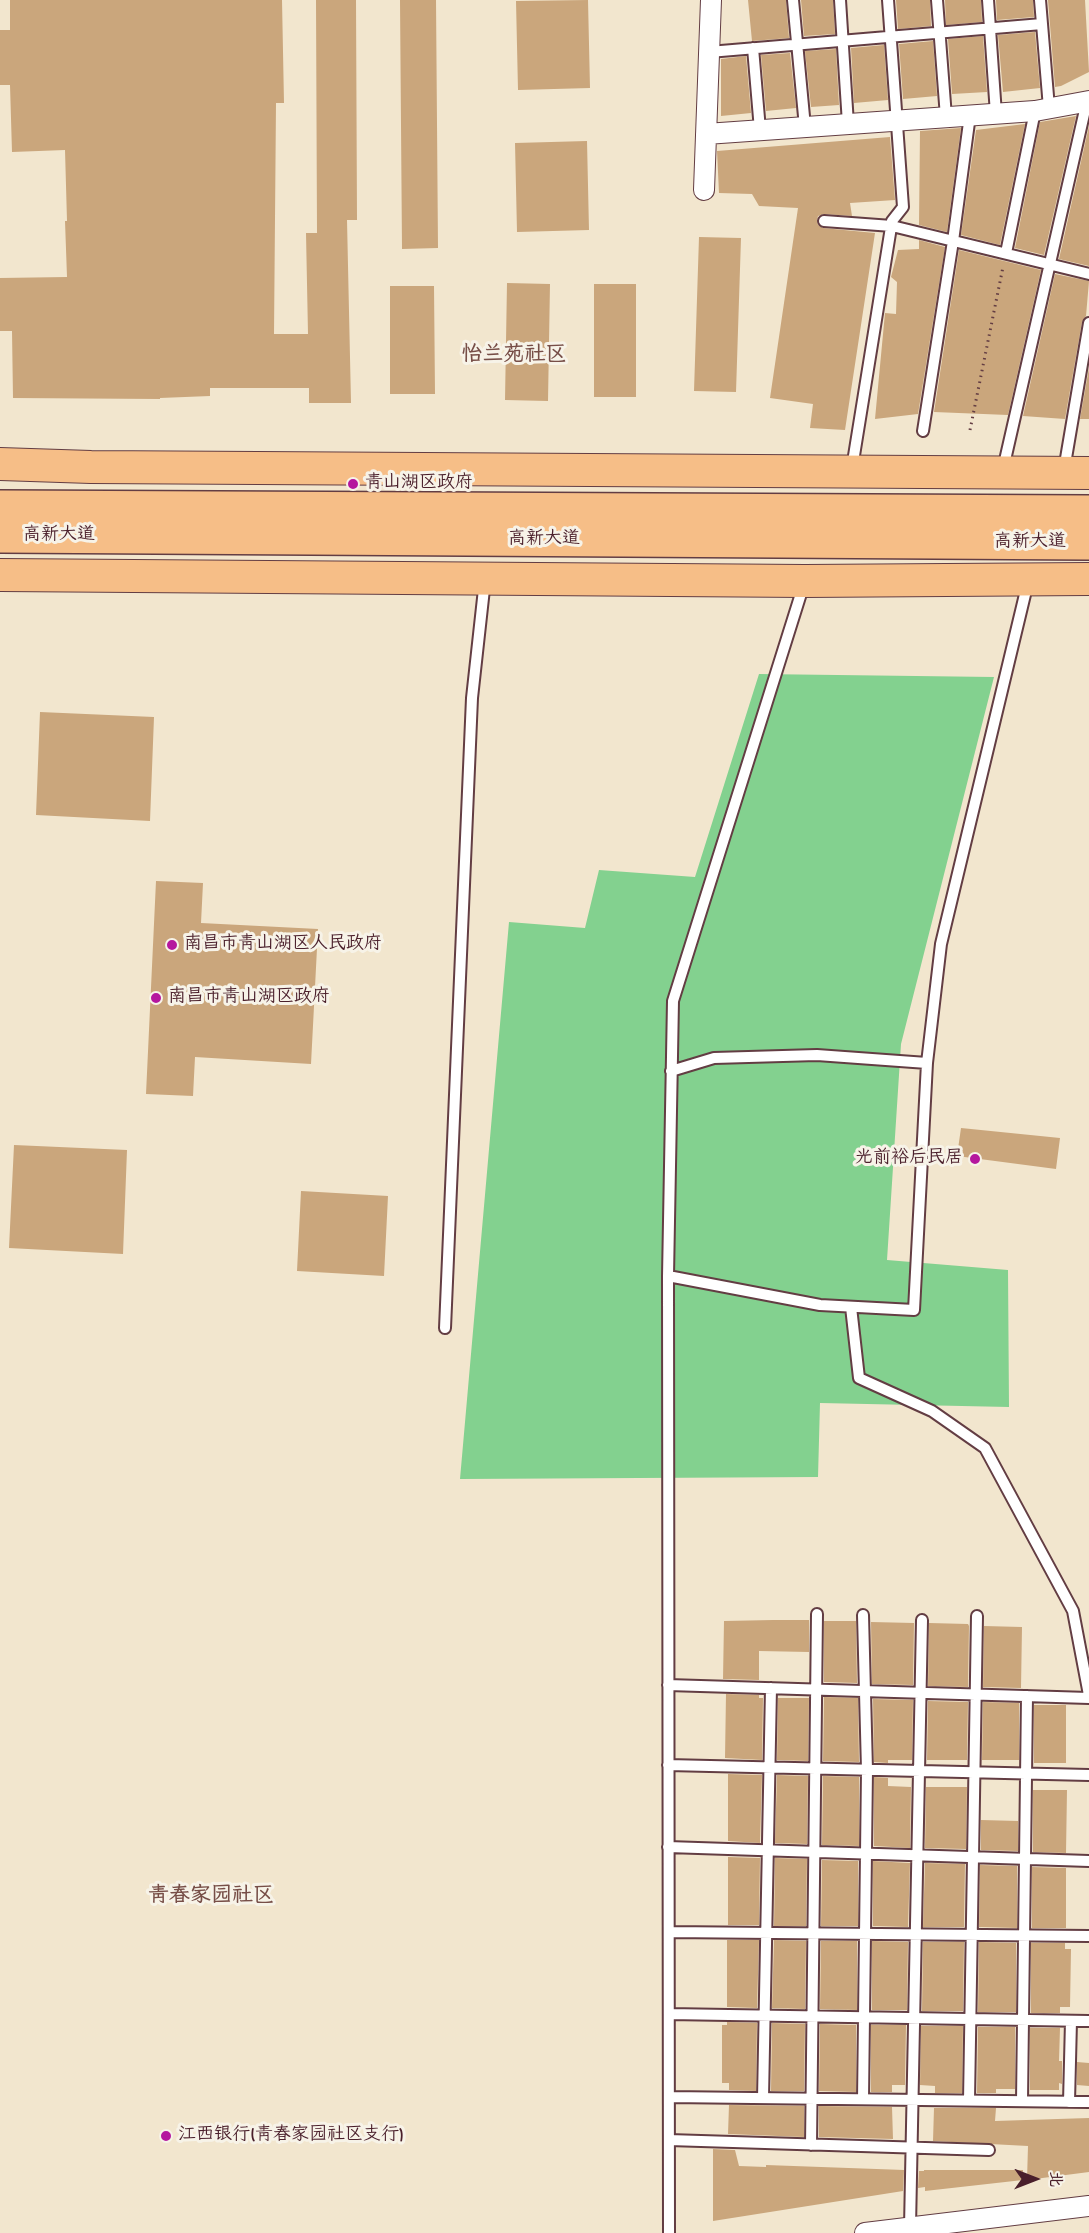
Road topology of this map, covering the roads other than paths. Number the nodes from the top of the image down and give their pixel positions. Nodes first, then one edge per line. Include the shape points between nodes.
1 (711, 0) edge
2 (793, 0) edge
3 (840, 0) edge
4 (888, 0) edge
5 (937, 0) edge
6 (988, 0) edge
7 (1040, 0) edge
8 (1042, 24) junction
9 (990, 28) junction
10 (940, 33) junction
11 (891, 37) junction
12 (843, 41) junction
13 (797, 45) junction
14 (753, 48) junction
15 (709, 52) junction
16 (1088, 101) edge
17 (1042, 110) junction
18 (996, 114) junction
19 (970, 115) junction
20 (946, 117) junction
21 (897, 120) junction
22 (848, 124) junction
23 (805, 127) junction
24 (760, 130) junction
25 (706, 134) junction
26 (704, 189) dead end
27 (824, 221) dead end
28 (891, 226) junction
29 (953, 241) junction
30 (1006, 253) junction
31 (1051, 264) junction
32 (1089, 274) edge
33 (1089, 323) edge
34 (923, 431) dead end
35 (0, 464) edge
36 (852, 471) junction
37 (1002, 472) junction
38 (1077, 472) edge
39 (0, 507) edge
40 (1089, 512) edge
41 (0, 536) edge
42 (1089, 543) edge
43 (0, 575) edge
44 (486, 577) junction
45 (1029, 579) junction
46 (1089, 579) edge
47 (805, 581) junction
48 (927, 1062) junction
49 (671, 1071) junction
50 (668, 1276) junction
51 (851, 1307) junction
52 (446, 1328) dead end
53 (817, 1614) dead end
54 (863, 1615) dead end
55 (977, 1616) dead end
56 (922, 1620) dead end
57 (668, 1685) junction
58 (771, 1688) junction
59 (816, 1689) junction
60 (866, 1691) junction
61 (921, 1693) junction
62 (976, 1694) junction
63 (1027, 1696) junction
64 (1089, 1696) edge
65 (668, 1766) junction
66 (769, 1768) junction
67 (815, 1769) junction
68 (867, 1770) junction
69 (919, 1771) junction
70 (975, 1772) junction
71 (1026, 1773) junction
72 (1089, 1775) edge
73 (668, 1847) junction
74 (768, 1850) junction
75 (814, 1852) junction
76 (866, 1854) junction
77 (918, 1856) junction
78 (973, 1857) junction
79 (1025, 1859) junction
80 (1089, 1861) edge
81 (669, 1932) junction
82 (766, 1933) junction
83 (813, 1933) junction
84 (865, 1934) junction
85 (916, 1934) junction
86 (972, 1935) junction
87 (1024, 1935) junction
88 (1089, 1936) edge
89 (669, 2014) junction
90 (764, 2016) junction
91 (812, 2016) junction
92 (864, 2017) junction
93 (915, 2018) junction
94 (970, 2019) junction
95 (1023, 2020) junction
96 (1071, 2021) junction
97 (1089, 2021) edge
98 (669, 2097) junction
99 (763, 2098) junction
100 (811, 2098) junction
101 (863, 2099) junction
102 (913, 2100) junction
103 (969, 2100) junction
104 (1022, 2101) junction
105 (1069, 2102) junction
106 (1089, 2102) edge
107 (669, 2140) junction
108 (812, 2145) junction
109 (912, 2148) junction
110 (989, 2150) dead end
111 (1089, 2206) edge
112 (910, 2228) junction
113 (669, 2233) edge
114 (865, 2233) edge

1 - 15 street
2 - 13 lane
3 - 12 lane
4 - 11 lane
5 - 10 lane
6 - 9 lane
7 - 8 lane
8 - 9 lane
8 - 17 lane
9 - 10 lane
9 - 18 lane
10 - 11 lane
10 - 20 lane
11 - 12 lane
11 - 21 lane
12 - 13 lane
12 - 22 lane
13 - 14 lane
13 - 23 lane
14 - 15 lane
14 - 24 lane
15 - 25 street
16 - 17 street
16 - 31 lane
17 - 18 street
17 - 30 lane
18 - 19 street
19 - 20 street
19 - 29 lane
20 - 21 street
21 - 22 street
21 - 28 lane via 903,207
22 - 23 street
23 - 24 street
24 - 25 street
25 - 26 street
27 - 28 lane
28 - 29 lane
28 - 36 lane
29 - 30 lane
29 - 34 lane
30 - 31 lane
31 - 32 lane
31 - 37 lane
33 - 38 lane
35 - 36 main road
36 - 37 main road
37 - 38 main road
39 - 40 highway, 高新大道
41 - 42 highway, 高新大道
43 - 44 main road
44 - 47 main road
44 - 52 lane via 472,698
45 - 46 main road
45 - 47 main road
45 - 48 lane via 941,944
47 - 49 lane via 673,1001
48 - 49 lane via 817,1055 714,1058
48 - 51 lane via 914,1310
49 - 50 lane
50 - 51 lane via 820,1305
50 - 57 lane
51 - 64 lane via 859,1378 932,1412 985,1448 1073,1611
53 - 59 lane
54 - 60 lane
55 - 62 lane
56 - 61 lane
57 - 58 lane
57 - 65 lane
58 - 59 lane
58 - 66 lane
59 - 60 lane
59 - 67 lane
60 - 61 lane
60 - 68 lane
61 - 62 lane
61 - 69 lane
62 - 63 lane
62 - 70 lane
63 - 64 lane
63 - 71 lane
65 - 66 lane
65 - 73 lane
66 - 67 lane
66 - 74 lane
67 - 68 lane
67 - 75 lane
68 - 69 lane
68 - 76 lane
69 - 70 lane
69 - 77 lane
70 - 71 lane
70 - 78 lane
71 - 72 lane
71 - 79 lane
73 - 74 lane
73 - 81 lane
74 - 75 lane
74 - 82 lane
75 - 76 lane
75 - 83 lane
76 - 77 lane
76 - 84 lane
77 - 78 lane
77 - 85 lane
78 - 79 lane
78 - 86 lane
79 - 80 lane
79 - 87 lane
81 - 82 lane
81 - 89 lane
82 - 83 lane
82 - 90 lane
83 - 84 lane
83 - 91 lane
84 - 85 lane
84 - 92 lane
85 - 86 lane
85 - 93 lane
86 - 87 lane
86 - 94 lane
87 - 88 lane
87 - 95 lane
89 - 90 lane
89 - 98 lane
90 - 91 lane
90 - 99 lane
91 - 92 lane
91 - 100 lane
92 - 93 lane
92 - 101 lane
93 - 94 lane
93 - 102 lane
94 - 95 lane
94 - 103 lane
95 - 96 lane
95 - 104 lane
96 - 97 lane
96 - 105 lane
98 - 99 lane
98 - 107 lane
99 - 100 lane
100 - 101 lane
100 - 108 lane
101 - 102 lane
102 - 103 lane
102 - 109 lane
103 - 104 lane
104 - 105 lane
105 - 106 lane
107 - 108 lane
107 - 113 lane
108 - 109 lane
109 - 110 lane
109 - 112 lane
111 - 112 street
112 - 114 street

